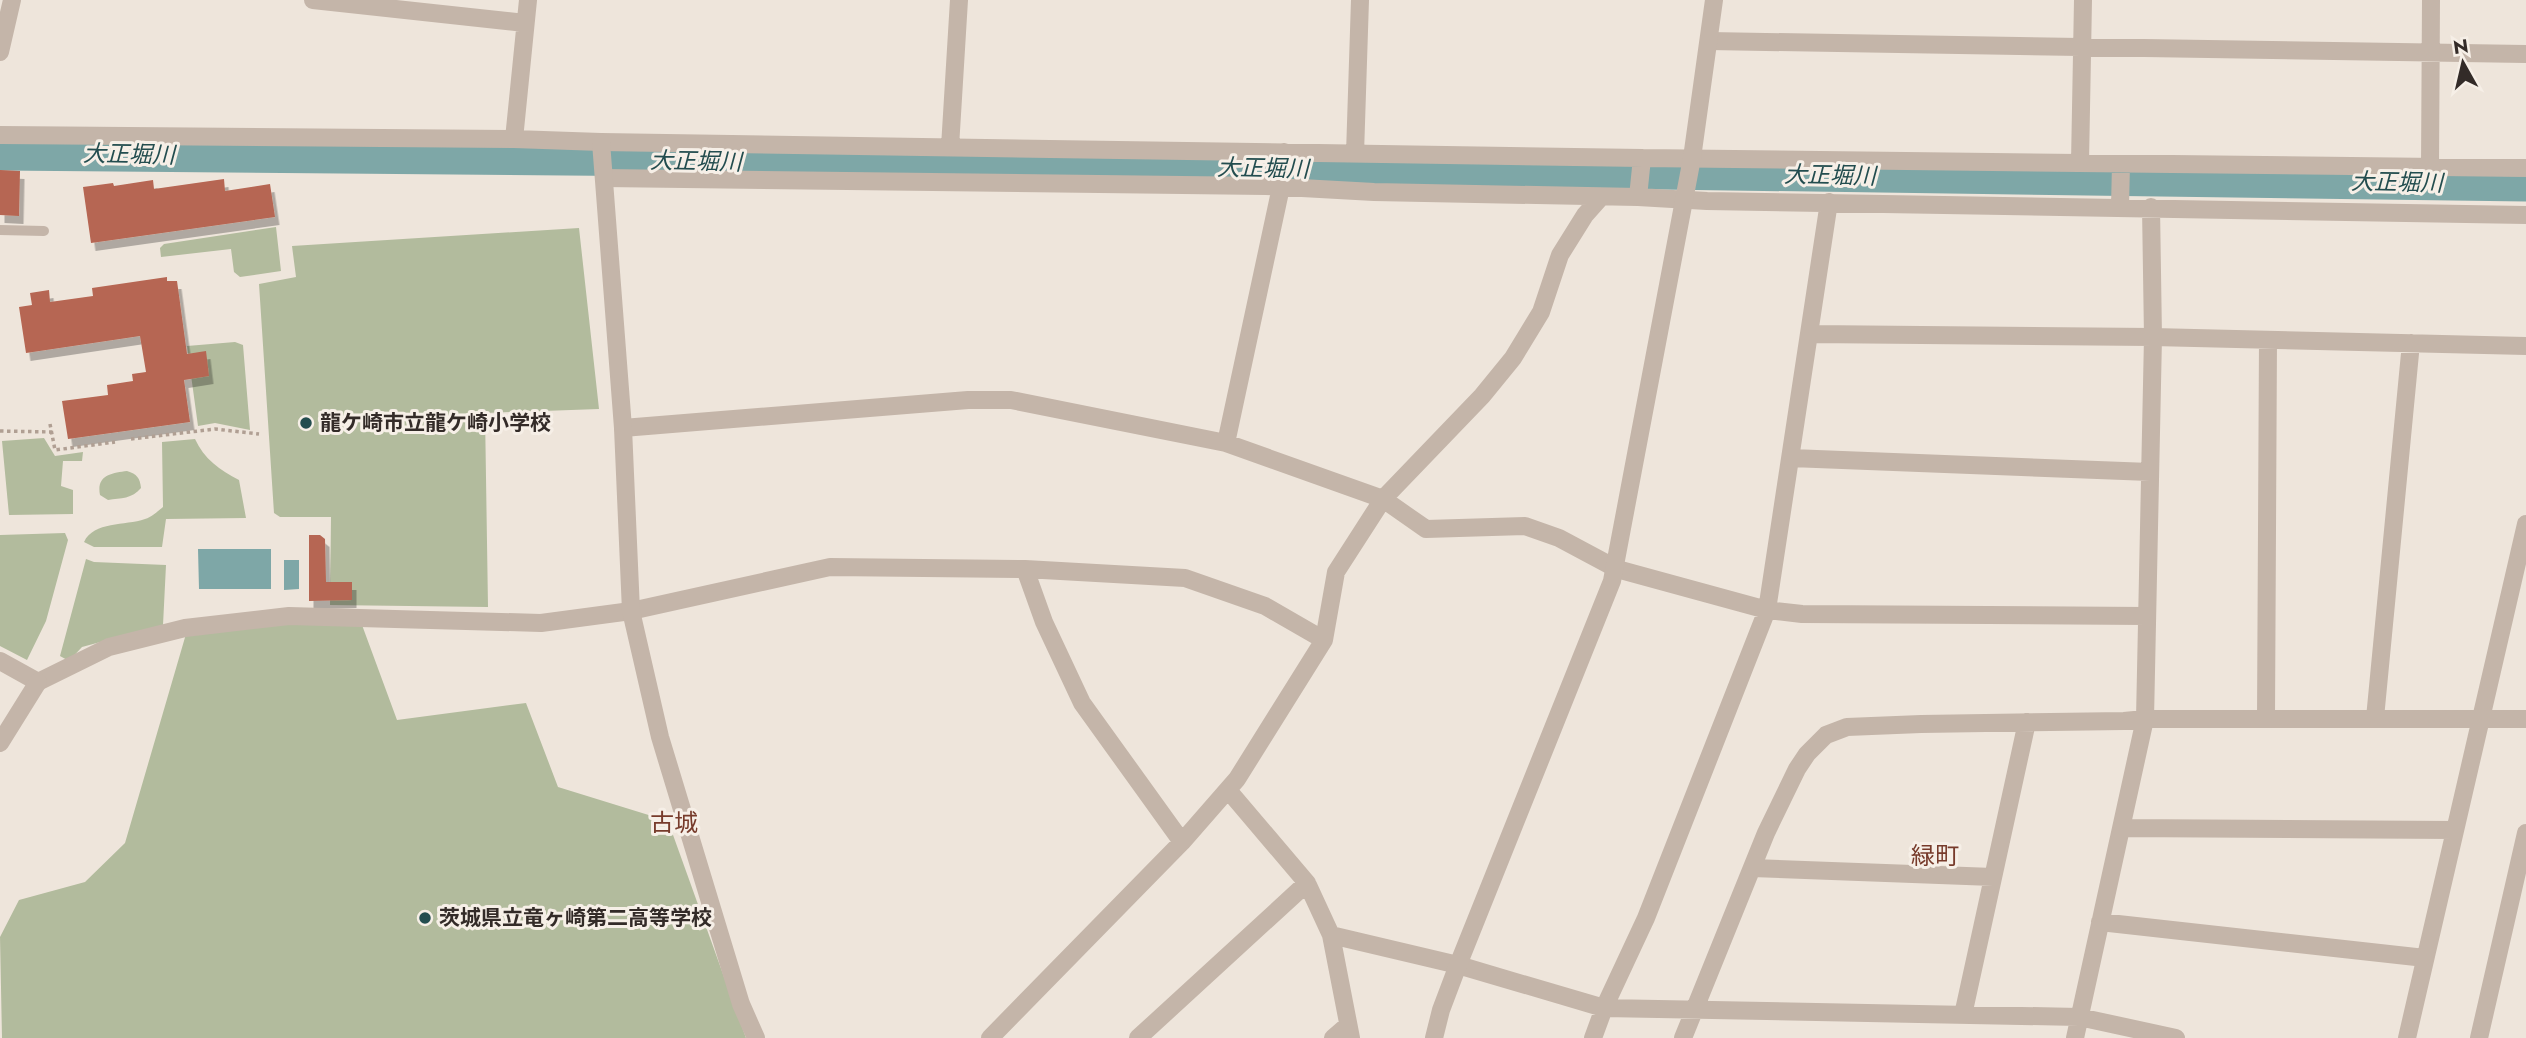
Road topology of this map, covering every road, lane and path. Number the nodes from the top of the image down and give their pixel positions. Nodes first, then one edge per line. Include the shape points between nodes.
1 (12, 0) edge
2 (313, 0) edge
3 (528, 0) edge
4 (959, 0) edge
5 (1360, 0) edge
6 (1714, 0) edge
7 (2083, 0) edge
8 (2431, 0) edge
9 (352, 2) edge
10 (526, 23) junction
11 (1709, 41) junction
12 (2082, 48) junction
13 (0, 52) edge
14 (2431, 53) junction
15 (2526, 54) edge
16 (0, 135) edge
17 (514, 139) junction
18 (601, 142) junction
19 (950, 147) junction
20 (1355, 154) junction
21 (1283, 156) junction
22 (1642, 158) junction
23 (1692, 158) junction
24 (2080, 163) junction
25 (2121, 167) junction
26 (2430, 167) junction
27 (2526, 168) edge
28 (604, 178) junction
29 (1281, 184) junction
30 (1638, 194) junction
31 (1601, 197) junction
32 (1684, 200) junction
33 (1829, 202) junction
34 (2120, 203) junction
35 (2151, 207) junction
36 (2526, 215) edge
37 (0, 230) edge
38 (44, 231) dead end
39 (1810, 334) junction
40 (2152, 337) junction
41 (2268, 340) junction
42 (2411, 343) junction
43 (2526, 345) edge
44 (50, 424) dead end
45 (622, 428) junction
46 (0, 431) edge
47 (52, 432) junction
48 (259, 434) dead end
49 (131, 439) dead end
50 (115, 442) dead end
51 (1226, 443) junction
52 (1791, 458) junction
53 (2150, 472) junction
54 (1383, 499) junction
55 (2526, 524) edge
56 (1615, 568) junction
57 (1025, 569) junction
58 (1767, 610) junction
59 (631, 611) junction
60 (2147, 616) junction
61 (1324, 640) junction
62 (0, 661) edge
63 (38, 682) junction
64 (2266, 718) junction
65 (2375, 718) junction
66 (2482, 718) junction
67 (2144, 719) junction
68 (2526, 719) edge
69 (2027, 722) junction
70 (0, 743) edge
71 (1228, 790) junction
72 (2120, 828) junction
73 (2455, 830) junction
74 (2526, 833) edge
75 (1182, 842) junction
76 (1752, 868) junction
77 (1993, 877) junction
78 (1307, 883) junction
79 (2100, 922) junction
80 (1331, 935) junction
81 (2425, 958) junction
82 (1458, 965) junction
83 (1604, 1008) junction
84 (1693, 1010) junction
85 (1963, 1015) junction
86 (2080, 1017) junction
87 (1350, 1032) edge
88 (1144, 1035) edge
89 (756, 1038) edge
90 (990, 1038) edge
91 (1333, 1038) edge
92 (1434, 1038) edge
93 (1593, 1038) edge
94 (1683, 1038) edge
95 (2075, 1038) edge
96 (2176, 1038) edge
97 (2407, 1038) edge
98 (2479, 1038) edge

1 - 13 street
2 - 9 street
3 - 10 street
4 - 19 street
5 - 20 street
6 - 11 street
7 - 12 street
8 - 14 street
9 - 10 street
10 - 17 street
11 - 12 street
11 - 23 street
12 - 14 street
12 - 24 street
14 - 15 street
14 - 26 street
16 - 17 street
17 - 18 street
18 - 19 street
18 - 28 street
19 - 21 street
20 - 21 street
20 - 22 street
21 - 29 street
22 - 23 street
22 - 30 street
23 - 24 street
23 - 32 street
24 - 25 street
25 - 26 street
25 - 34 street
26 - 27 street
28 - 29 street
28 - 45 street
29 - 31 street via 1374,192
29 - 51 street
30 - 31 street
30 - 32 street
31 - 54 street via 1560,255 1541,312 1513,358
32 - 33 street
32 - 56 street
33 - 34 street
33 - 39 street
34 - 35 street
35 - 36 street
35 - 40 street
37 - 38 lane
39 - 40 street
39 - 52 street
40 - 41 street
40 - 53 street
41 - 42 street
41 - 64 street
42 - 43 street
42 - 65 street
44 - 47 path
45 - 51 street via 1011,400
45 - 59 street
46 - 47 path
47 - 50 path via 55,450
48 - 49 path via 215,429
51 - 54 street
52 - 53 street
52 - 58 street
53 - 60 street
54 - 56 street via 1426,529 1525,526 1559,538
54 - 61 street via 1336,572
55 - 66 street
56 - 58 street
56 - 82 street
57 - 59 street via 830,567
57 - 61 street via 1185,578 1265,606
57 - 75 street via 1082,703
58 - 60 street
58 - 83 street via 1646,918
59 - 63 street via 541,623 289,616 198,627 109,647
59 - 89 street via 660,737 741,1004
60 - 67 street
61 - 71 street
62 - 63 street
63 - 70 street
64 - 65 street
64 - 67 street
65 - 66 street
66 - 68 street
66 - 73 street
67 - 69 street
67 - 72 street
69 - 76 street via 1847,727 1826,735 1797,769
69 - 77 street
71 - 75 street
71 - 78 street
72 - 73 street
72 - 79 street
73 - 81 street
74 - 98 street
75 - 90 street
76 - 77 street
76 - 84 street
77 - 85 street
78 - 80 street
78 - 88 street
79 - 81 street
79 - 86 street
80 - 82 street
80 - 87 street
81 - 97 street
82 - 83 street
82 - 92 street
83 - 84 street
83 - 93 street
84 - 85 street
84 - 94 street
85 - 86 street
86 - 95 street
86 - 96 street
87 - 91 street

